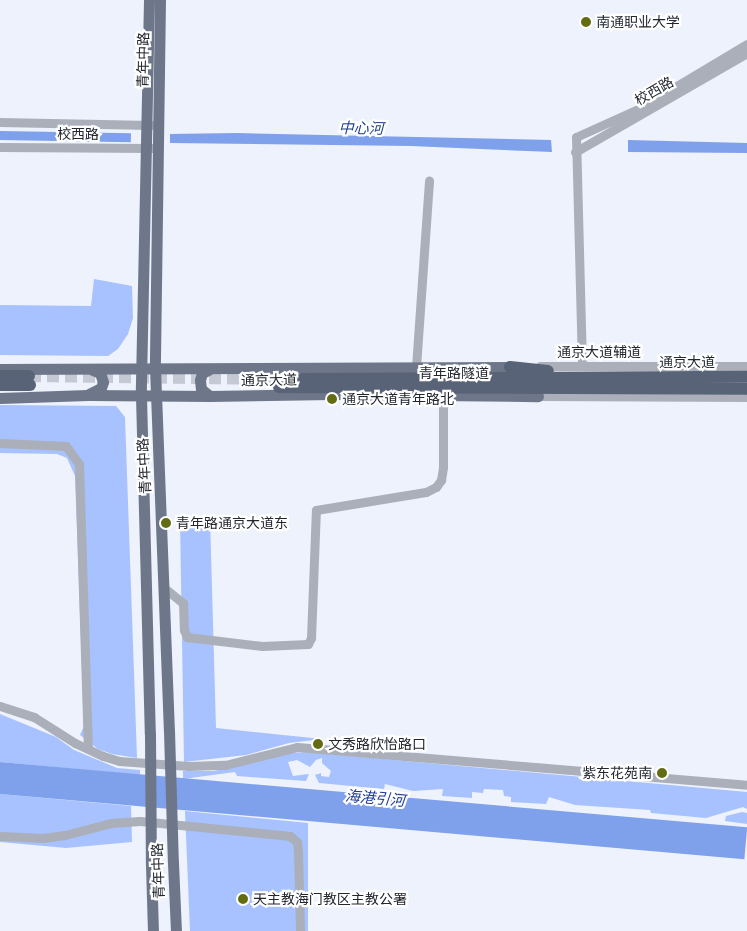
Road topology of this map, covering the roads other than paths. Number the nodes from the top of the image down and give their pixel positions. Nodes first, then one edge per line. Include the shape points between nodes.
1 (149, 0) edge
2 (160, 0) edge
3 (747, 44) edge
4 (747, 53) edge
5 (0, 122) edge
6 (151, 125) junction
7 (0, 147) edge
8 (151, 148) junction
9 (575, 152) junction
10 (429, 180) dead end
11 (582, 365) junction
12 (747, 366) edge
13 (416, 367) junction
14 (510, 367) junction
15 (141, 368) junction
16 (155, 368) junction
17 (0, 369) edge
18 (93, 370) junction
19 (208, 370) junction
20 (0, 376) edge
21 (747, 377) edge
22 (279, 383) tunnel mouth
23 (629, 383) junction
24 (0, 385) edge
25 (747, 389) edge
26 (88, 395) junction
27 (442, 395) junction
28 (141, 396) junction
29 (156, 396) junction
30 (210, 396) junction
31 (538, 396) junction
32 (747, 397) edge
33 (0, 398) edge
34 (0, 443) edge
35 (163, 587) junction
36 (0, 706) edge
37 (88, 748) junction
38 (747, 785) edge
39 (0, 836) edge
40 (153, 931) edge
41 (176, 931) edge
42 (300, 931) edge

1 - 6 main road, 青年中路
2 - 6 main road, 青年中路
3 - 9 street, 校西路 via 638,109 576,136
4 - 9 street, 校西路
5 - 6 street, 校西路
6 - 8 main road, 青年中路
7 - 8 street, 校西路
8 - 15 main road, 青年中路
8 - 16 main road, 青年中路
9 - 11 street
10 - 13 street
11 - 12 street, 通京大道辅道
11 - 14 street, 通京大道辅道
13 - 14 main road, 通京大道
13 - 19 main road, 通京大道
14 - 23 highway
15 - 16 main road, 通京大道
15 - 18 main road, 通京大道
15 - 28 main road, 青年中路
16 - 19 main road, 通京大道
16 - 29 main road, 青年中路
17 - 18 main road, 通京大道
18 - 26 main road via 100,373 103,382 101,388
19 - 30 main road via 202,373 200,380 201,389
20 - 24 highway via 30,380
21 - 23 highway, 通京大道
22 - 23 highway, 青年路隧道
23 - 25 highway, 通京大道
23 - 31 highway
26 - 28 main road, 通京大道
26 - 33 main road, 通京大道
27 - 30 main road, 通京大道
27 - 31 main road, 通京大道
27 - 35 street via 443,467 436,487 426,492 316,510 311,638 308,644 262,646 187,637 183,603
28 - 29 main road, 通京大道
28 - 40 main road, 青年中路, bridge
29 - 30 main road, 通京大道
29 - 35 main road, 青年中路
31 - 32 street
34 - 37 street via 66,446 79,464
35 - 41 main road, 青年中路, bridge
36 - 37 street via 34,717
37 - 38 street via 119,761 189,766 226,765 297,746
39 - 42 street via 43,838 111,823 140,821 290,836 297,842

